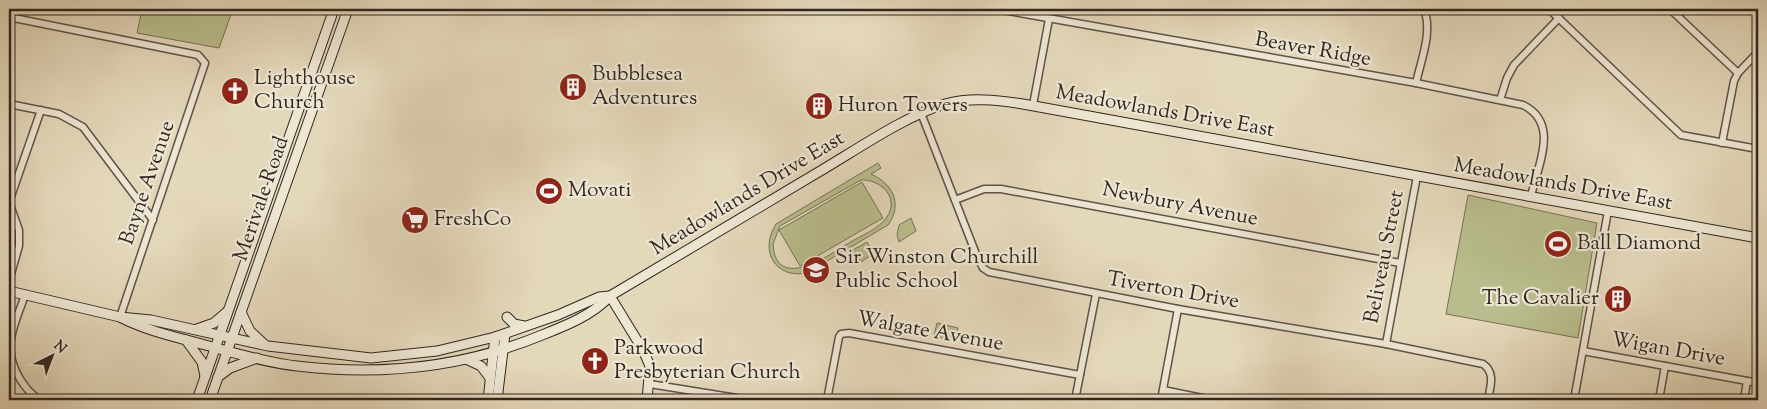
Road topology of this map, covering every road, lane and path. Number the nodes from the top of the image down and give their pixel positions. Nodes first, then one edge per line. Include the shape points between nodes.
1 (334, 9) edge
2 (348, 9) edge
3 (997, 9) edge
4 (1424, 9) edge
5 (1549, 9) edge
6 (1670, 9) edge
7 (9, 17) edge
8 (1559, 18) junction
9 (1049, 19) junction
10 (326, 32) junction
11 (337, 40) junction
12 (322, 42) junction
13 (334, 49) junction
14 (1758, 52) edge
15 (1738, 73) junction
16 (1416, 84) junction
17 (1500, 100) junction
18 (9, 104) edge
19 (1033, 106) junction
20 (41, 110) junction
21 (921, 113) junction
22 (1722, 143) junction
23 (1758, 149) edge
24 (1417, 176) junction
25 (1531, 196) junction
26 (955, 200) junction
27 (9, 202) edge
28 (1608, 210) junction
29 (153, 220) junction
30 (1758, 238) edge
31 (1400, 263) junction
32 (9, 281) edge
33 (9, 291) edge
34 (1096, 294) junction
35 (25, 295) junction
36 (610, 296) junction
37 (230, 309) junction
38 (1178, 309) junction
39 (241, 312) junction
40 (120, 317) junction
41 (507, 317) dead end
42 (527, 326) junction
43 (194, 329) junction
44 (505, 334) junction
45 (220, 335) junction
46 (495, 337) junction
47 (232, 338) junction
48 (186, 340) junction
49 (1386, 344) junction
50 (268, 346) junction
51 (216, 348) junction
52 (504, 349) junction
53 (227, 351) junction
54 (1582, 351) junction
55 (493, 353) junction
56 (258, 358) junction
57 (468, 360) junction
58 (1665, 366) junction
59 (1080, 375) junction
60 (205, 378) junction
61 (218, 378) junction
62 (490, 378) junction
63 (1747, 381) junction
64 (1758, 383) edge
65 (650, 384) junction
66 (1163, 390) junction
67 (41, 400) edge
68 (197, 400) edge
69 (210, 400) edge
70 (488, 400) edge
71 (497, 400) edge
72 (647, 400) edge
73 (749, 400) edge
74 (827, 400) edge
75 (1075, 400) edge
76 (1161, 400) edge
77 (1212, 400) edge
78 (1488, 400) edge
79 (1574, 400) edge
80 (1659, 400) edge
81 (1744, 400) edge

1 - 10 main road, Merivale Road
2 - 11 main road, Merivale Road
3 - 9 street, Beaver Ridge
4 - 16 street via 1428,20 1427,36
5 - 8 street
6 - 15 street
7 - 29 street, Bayne Avenue via 198,55 203,60 204,69
8 - 17 street via 1514,65
8 - 22 street via 1681,135
9 - 16 street, Beaver Ridge
9 - 19 street
10 - 11 main road
10 - 12 main road, Merivale Road
11 - 13 main road, Merivale Road
12 - 13 main road
12 - 37 main road, Merivale Road
13 - 39 main road, Merivale Road
14 - 15 street
15 - 22 street
16 - 17 street, Beaver Ridge
17 - 25 street, Beaver Ridge via 1532,110 1542,121 1545,136
18 - 20 street
19 - 21 main road, Meadowlands Drive East via 1003,100 966,100
19 - 24 main road, Meadowlands Drive East
20 - 27 street
20 - 29 street via 59,114 83,127
21 - 26 street, Tiverton Drive
21 - 36 main road, Meadowlands Drive East
22 - 23 street
24 - 25 main road, Meadowlands Drive East
24 - 31 street, Beliveau Street
25 - 28 main road, Meadowlands Drive East
26 - 31 street, Newbury Avenue via 984,189 1001,189
26 - 34 street, Tiverton Drive via 983,268 998,275
27 - 32 street via 19,230 19,246
28 - 30 main road, Meadowlands Drive East
28 - 54 street
29 - 40 street, Bayne Avenue
31 - 49 street, Beliveau Street
33 - 35 main road
34 - 38 street, Tiverton Drive
34 - 59 street
35 - 40 main road
35 - 67 street via 9,340 9,353 12,366 25,387
36 - 42 main road, Meadowlands Drive East via 599,297
36 - 52 main road, Meadowlands Drive East via 603,304 564,326
36 - 65 main road via 643,350 650,366
37 - 43 main road via 214,322
37 - 45 main road, Merivale Road
38 - 49 street, Tiverton Drive
38 - 66 street
39 - 47 main road, Merivale Road
39 - 50 main road via 250,331
40 - 43 main road, Meadowlands Drive East
40 - 48 main road, Meadowlands Drive East via 148,330
41 - 42 main road via 514,324
42 - 44 main road, Meadowlands Drive East
43 - 45 main road, Meadowlands Drive East
44 - 46 main road, Meadowlands Drive East
44 - 52 main road
45 - 47 main road, Meadowlands Drive East
45 - 51 main road, Merivale Road
46 - 50 main road, Meadowlands Drive East via 437,351 371,358
46 - 55 main road
47 - 50 main road, Meadowlands Drive East
47 - 53 main road, Merivale Road
48 - 51 main road, Meadowlands Drive East
48 - 60 main road via 202,362
49 - 78 street, Tiverton Drive via 1483,364 1492,375
51 - 53 main road, Meadowlands Drive East
51 - 60 main road, Merivale Road
52 - 55 main road, Meadowlands Drive East
52 - 71 main road
53 - 56 main road, Meadowlands Drive East
53 - 61 main road, Merivale Road
54 - 58 street, Wigan Drive
54 - 79 street
55 - 57 main road, Meadowlands Drive East
55 - 62 main road
56 - 57 main road, Meadowlands Drive East via 338,370 399,368
56 - 61 main road via 230,368
57 - 62 main road via 481,366
58 - 63 street, Wigan Drive
58 - 80 street
59 - 74 street, Walgate Avenue via 856,334 841,334
59 - 75 street
60 - 68 main road, Merivale Road
61 - 69 main road, Merivale Road
62 - 70 main road
63 - 64 street, Wigan Drive
63 - 81 street, Wigan Drive
65 - 72 main road
65 - 73 street
66 - 76 street
66 - 77 street

